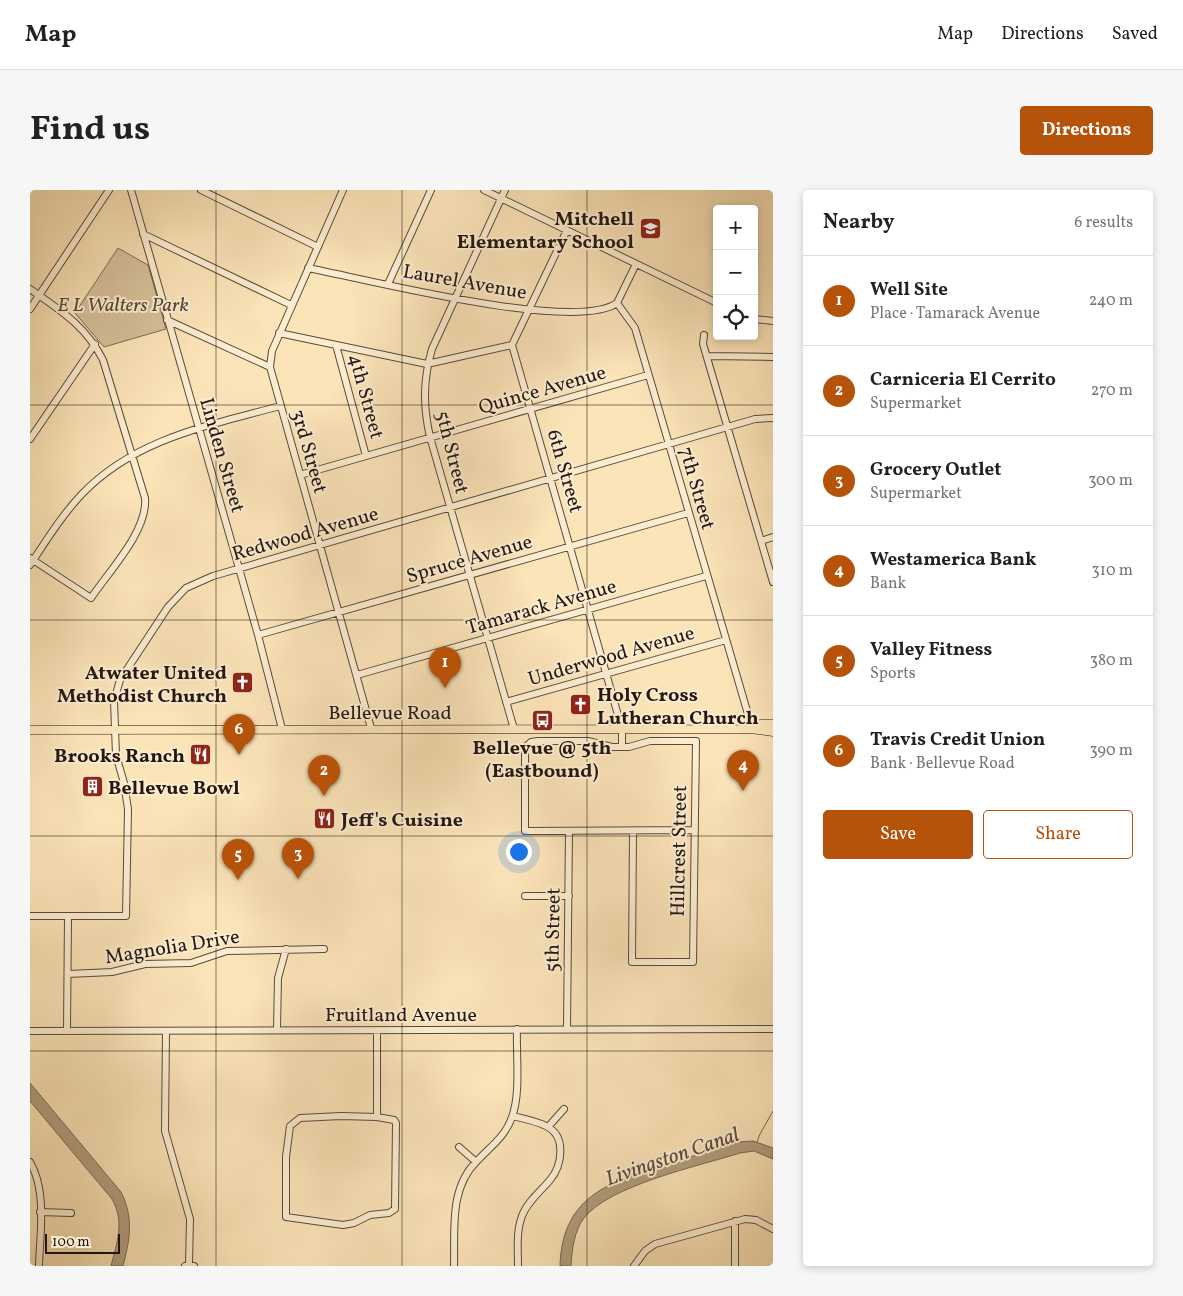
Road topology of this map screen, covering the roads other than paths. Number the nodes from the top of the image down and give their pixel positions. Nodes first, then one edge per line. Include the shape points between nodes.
1 (110, 190) edge
2 (131, 190) edge
3 (201, 190) edge
4 (344, 190) edge
5 (431, 190) edge
6 (484, 190) edge
7 (505, 190) edge
8 (501, 198) junction
9 (567, 230) junction
10 (143, 234) junction
11 (318, 247) junction
12 (636, 264) junction
13 (308, 268) junction
14 (388, 284) junction
15 (30, 289) edge
16 (39, 295) junction
17 (455, 298) junction
18 (713, 300) edge
19 (617, 303) junction
20 (291, 305) junction
21 (30, 309) edge
22 (529, 309) junction
23 (758, 319) edge
24 (167, 320) junction
25 (773, 321) edge
26 (279, 333) junction
27 (704, 336) dead end
28 (95, 344) junction
29 (336, 344) junction
30 (512, 345) junction
31 (707, 356) junction
32 (773, 357) edge
33 (427, 364) junction
34 (270, 367) junction
35 (648, 375) junction
36 (280, 406) junction
37 (531, 409) junction
38 (773, 418) edge
39 (726, 428) junction
40 (198, 429) junction
41 (430, 437) junction
42 (30, 439) edge
43 (668, 445) junction
44 (131, 455) junction
45 (366, 456) junction
46 (300, 475) junction
47 (551, 480) junction
48 (450, 508) junction
49 (688, 513) junction
50 (773, 537) edge
51 (761, 541) junction
52 (320, 545) junction
53 (570, 547) junction
54 (31, 561) edge
55 (239, 569) junction
56 (469, 574) junction
57 (706, 576) junction
58 (773, 582) edge
59 (589, 610) junction
60 (339, 612) junction
61 (258, 635) junction
62 (488, 639) junction
63 (726, 640) junction
64 (606, 674) junction
65 (357, 675) junction
66 (506, 702) junction
67 (773, 724) edge
68 (371, 728) junction
69 (282, 729) junction
70 (514, 729) junction
71 (622, 729) junction
72 (750, 729) junction
73 (30, 730) edge
74 (115, 730) junction
75 (773, 732) edge
76 (622, 748) junction
77 (695, 830) junction
78 (569, 831) junction
79 (633, 831) junction
80 (525, 896) dead end
81 (569, 896) junction
82 (30, 916) edge
83 (68, 916) junction
84 (286, 949) junction
85 (324, 949) dead end
86 (68, 974) junction
87 (517, 1029) junction
88 (567, 1029) junction
89 (773, 1029) edge
90 (277, 1030) junction
91 (377, 1030) junction
92 (30, 1031) edge
93 (68, 1031) junction
94 (166, 1031) junction
95 (564, 1109) dead end
96 (513, 1116) junction
97 (377, 1117) junction
98 (548, 1127) junction
99 (459, 1147) dead end
100 (30, 1162) edge
101 (475, 1162) junction
102 (40, 1212) junction
103 (71, 1213) dead end
104 (735, 1221) junction
105 (773, 1229) edge
106 (189, 1265) edge
107 (39, 1266) edge
108 (454, 1266) edge
109 (518, 1266) edge
110 (634, 1266) edge
111 (734, 1266) edge

1 - 16 street
2 - 10 street, Linden Street
3 - 11 street
4 - 11 street, 3rd Street
5 - 14 street
6 - 8 street
7 - 8 street, 5th Street
8 - 9 street
8 - 17 street, 5th Street
9 - 12 street
9 - 22 street
10 - 20 street
10 - 24 street, Linden Street
11 - 13 street, 3rd Street
12 - 18 street
12 - 19 street
13 - 14 street, Laurel Avenue
13 - 20 street, 3rd Street
14 - 17 street, Laurel Avenue
15 - 16 street
16 - 21 street
16 - 28 street via 77,322
17 - 22 street, Laurel Avenue via 497,307
17 - 33 street, 5th Street
19 - 22 street, Laurel Avenue via 577,313
19 - 35 street, 7th Street via 635,328
20 - 26 street, 3rd Street
22 - 30 street
23 - 25 street
24 - 34 street
24 - 40 street, Linden Street
26 - 29 street
26 - 34 street, 3rd Street
27 - 31 street
28 - 42 street
28 - 44 street via 103,360
29 - 33 street
29 - 45 street, 4th Street
30 - 33 street
30 - 37 street, 6th Street
31 - 32 street
31 - 39 street
33 - 41 street, 5th Street via 424,394
34 - 36 street, 3rd Street
35 - 37 street, Quince Avenue
35 - 43 street, 7th Street
36 - 40 street
36 - 46 street, 3rd Street
37 - 41 street, Quince Avenue
37 - 47 street, 6th Street
38 - 39 street, Redwood Avenue via 755,419
39 - 43 street, Redwood Avenue
39 - 51 street
40 - 44 street via 158,441
40 - 55 street, Linden Street
41 - 45 street, Quince Avenue
41 - 48 street, 5th Street
43 - 47 street, Redwood Avenue
43 - 49 street, 7th Street
44 - 54 street via 82,494
44 - 54 street via 146,511 141,525 91,598
45 - 46 street, Quince Avenue
46 - 52 street, 3rd Street
47 - 48 street, Redwood Avenue
47 - 53 street, 6th Street
48 - 52 street, Redwood Avenue
48 - 56 street, 5th Street
49 - 53 street, Spruce Avenue
49 - 57 street, 7th Street
50 - 51 street
51 - 58 street
52 - 55 street, Redwood Avenue
52 - 60 street, 3rd Street
53 - 56 street, Spruce Avenue
53 - 59 street, 6th Street
55 - 61 street, Linden Street
55 - 74 street, Redwood Avenue via 186,588 168,607 120,680 114,701
56 - 60 street, Spruce Avenue
56 - 62 street, 5th Street
57 - 59 street, Tamarack Avenue
57 - 63 street, 7th Street
59 - 62 street, Tamarack Avenue
59 - 64 street, 6th Street
60 - 61 street, Spruce Avenue
60 - 65 street, 3rd Street
61 - 69 street, Linden Street
62 - 65 street, Tamarack Avenue
62 - 66 street, 5th Street
63 - 64 street, Underwood Avenue
63 - 72 street, 7th Street
64 - 66 street, Underwood Avenue
64 - 71 street, 6th Street
65 - 68 street, 3rd Street
66 - 70 street, 5th Street
67 - 72 main road, Bellevue Road via 760,724
68 - 69 main road, Bellevue Road
68 - 70 main road, Bellevue Road
69 - 74 main road, Bellevue Road
70 - 71 main road, Bellevue Road
71 - 72 main road, Bellevue Road
71 - 76 street, 6th Street
72 - 75 main road, Bellevue Road
73 - 74 main road, Bellevue Road
74 - 83 street, Redwood Avenue via 116,755 128,809 126,916
76 - 77 street, Hillcrest Street via 650,741 696,741
76 - 78 street via 588,741 531,742 525,747 525,831
77 - 79 street
77 - 79 street, Hillcrest Street via 693,962 632,962
78 - 79 street
78 - 81 street, 5th Street
80 - 81 street
81 - 88 street, 5th Street
82 - 83 street
83 - 86 street
84 - 85 street, Magnolia Drive
84 - 86 street, Magnolia Drive via 227,950 190,963 145,964 112,972
84 - 90 street via 278,978
86 - 93 street
87 - 88 street, Fruitland Avenue
87 - 91 street, Fruitland Avenue
87 - 96 street
88 - 89 street, Fruitland Avenue
90 - 91 street, Fruitland Avenue
90 - 94 street, Fruitland Avenue
91 - 97 street
92 - 93 street, Fruitland Avenue
93 - 94 street, Fruitland Avenue
94 - 106 street via 165,1131 190,1219
95 - 98 street
96 - 98 street
96 - 101 street via 500,1140
97 - 97 street via 300,1118 294,1121 290,1126 286,1157 286,1217 344,1225 370,1215 394,1212 394,1120
98 - 109 street via 558,1143 561,1159 552,1178 522,1215 518,1228
99 - 101 street
100 - 102 street via 38,1184
101 - 108 street via 464,1177 457,1196
102 - 103 street
102 - 107 street
104 - 105 street via 756,1220
104 - 110 street via 655,1244
104 - 111 street

